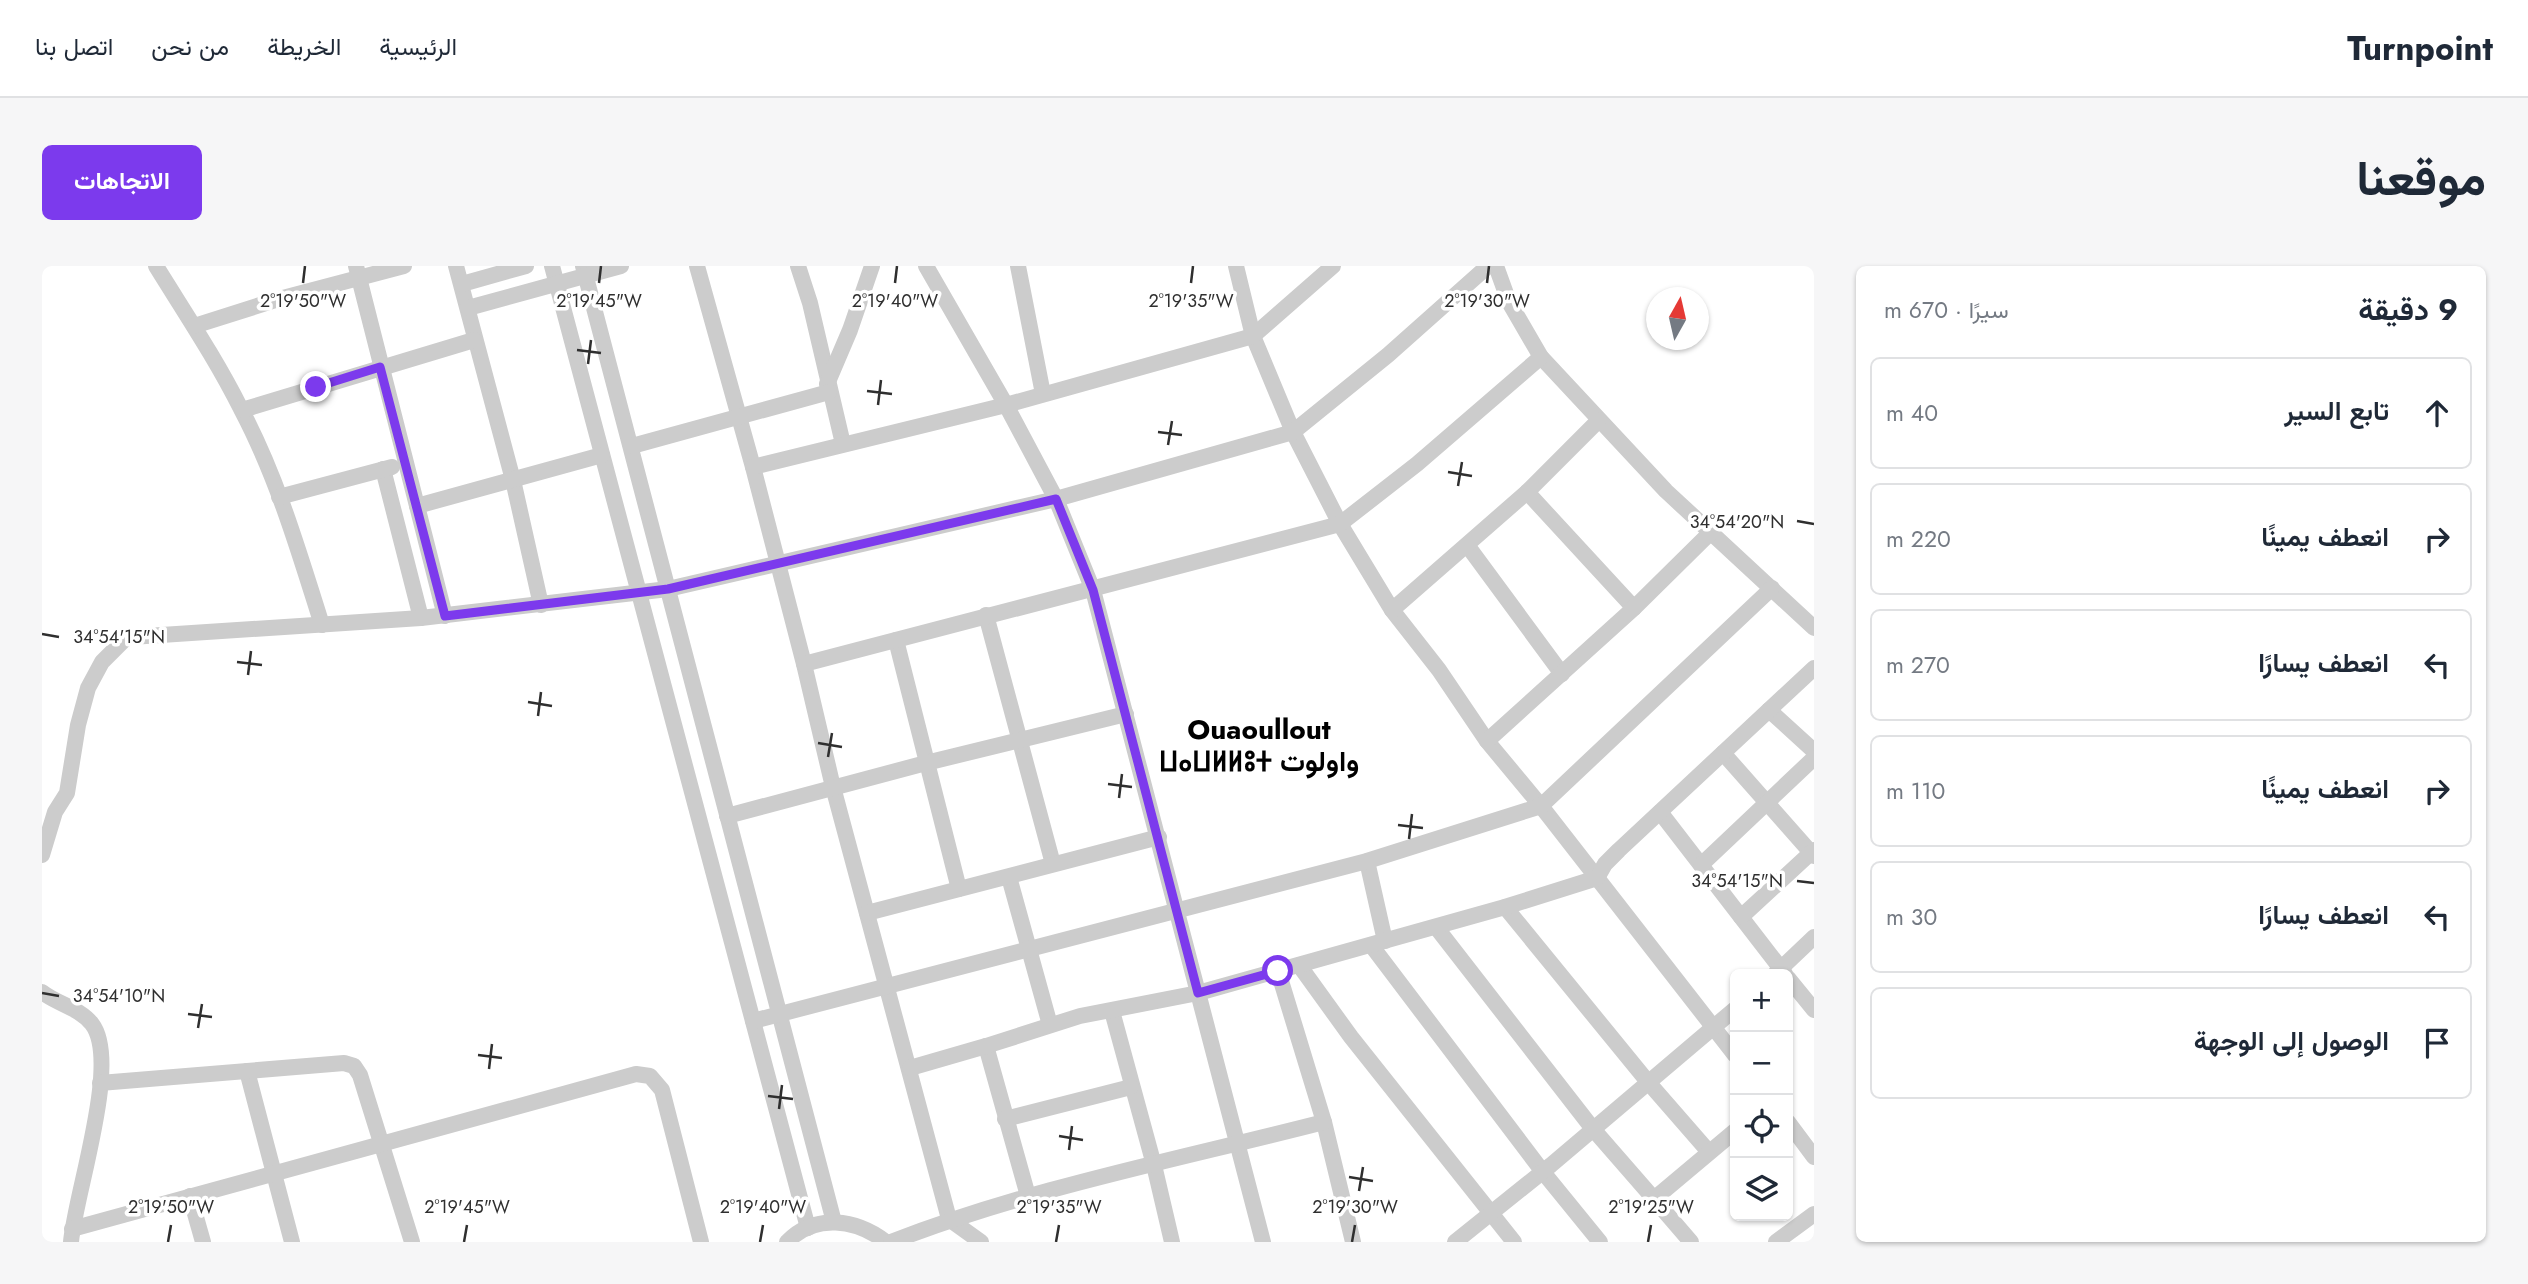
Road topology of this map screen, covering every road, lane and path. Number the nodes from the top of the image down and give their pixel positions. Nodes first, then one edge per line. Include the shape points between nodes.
1 (156, 266) edge
2 (404, 266) edge
3 (456, 266) edge
4 (526, 266) edge
5 (552, 266) edge
6 (621, 266) edge
7 (697, 266) edge
8 (798, 266) edge
9 (872, 266) edge
10 (926, 266) edge
11 (1018, 266) edge
12 (1236, 266) edge
13 (1333, 266) edge
14 (1488, 266) edge
15 (1496, 266) edge
16 (584, 271) edge
17 (357, 272) edge
18 (462, 284) junction
19 (556, 284) junction
20 (468, 308) junction
21 (194, 326) junction
22 (1253, 336) junction
23 (474, 340) junction
24 (1541, 357) junction
25 (380, 367) junction
26 (828, 388) junction
27 (1043, 394) junction
28 (1006, 405) junction
29 (242, 410) junction
30 (740, 417) junction
31 (1599, 420) junction
32 (1293, 432) junction
33 (843, 444) junction
34 (632, 446) junction
35 (602, 455) junction
36 (405, 463) junction
37 (753, 467) junction
38 (383, 469) junction
39 (513, 480) junction
40 (1527, 492) junction
41 (279, 497) junction
42 (1056, 499) junction
43 (416, 506) junction
44 (1340, 524) junction
45 (1710, 533) junction
46 (1467, 545) junction
47 (777, 565) junction
48 (1772, 588) junction
49 (668, 589) junction
50 (1093, 590) junction
51 (640, 592) junction
52 (541, 605) junction
53 (1634, 608) junction
54 (1392, 610) junction
55 (986, 615) junction
56 (445, 616) junction
57 (421, 618) junction
58 (322, 625) junction
59 (1814, 628) edge
60 (896, 640) junction
61 (804, 664) junction
62 (1814, 668) edge
63 (1563, 674) junction
64 (1769, 710) junction
65 (1126, 714) junction
66 (1487, 741) junction
67 (1019, 742) junction
68 (1814, 751) edge
69 (1723, 753) junction
70 (1814, 758) edge
71 (926, 763) junction
72 (833, 787) junction
73 (1767, 803) junction
74 (1541, 806) junction
75 (1660, 812) junction
76 (727, 816) junction
77 (1159, 837) junction
78 (1813, 853) edge
79 (42, 855) edge
80 (1367, 861) junction
81 (1053, 864) junction
82 (1701, 865) junction
83 (1009, 877) junction
84 (1597, 878) junction
85 (959, 889) junction
86 (1505, 907) junction
87 (1177, 909) junction
88 (867, 913) junction
89 (1741, 917) junction
90 (1436, 927) junction
91 (1814, 937) edge
92 (1378, 943) junction
93 (1027, 948) junction
94 (1299, 965) junction
95 (1778, 969) edge
96 (1786, 969) edge
97 (1278, 971) junction
98 (1793, 986) edge
99 (886, 987) junction
100 (42, 992) edge
101 (1198, 993) junction
102 (1814, 1010) edge
103 (1112, 1011) junction
104 (1730, 1013) edge
105 (779, 1014) junction
106 (753, 1021) junction
107 (1050, 1025) junction
108 (1713, 1028) junction
109 (986, 1046) junction
110 (1730, 1049) edge
111 (909, 1068) junction
112 (247, 1071) junction
113 (1648, 1082) junction
114 (100, 1083) junction
115 (1131, 1087) junction
116 (1005, 1119) junction
117 (1324, 1122) junction
118 (1593, 1129) junction
119 (1793, 1129) edge
120 (1730, 1135) edge
121 (382, 1143) junction
122 (1237, 1143) junction
123 (1709, 1152) junction
124 (1814, 1157) edge
125 (1154, 1165) junction
126 (1543, 1172) junction
127 (274, 1174) junction
128 (190, 1196) junction
129 (1028, 1196) junction
130 (1654, 1199) junction
131 (1492, 1213) junction
132 (1814, 1214) edge
133 (949, 1219) junction
134 (834, 1222) junction
135 (807, 1228) junction
136 (72, 1235) edge
137 (203, 1242) edge
138 (292, 1242) edge
139 (412, 1242) edge
140 (701, 1242) edge
141 (787, 1242) edge
142 (886, 1242) edge
143 (891, 1242) edge
144 (981, 1242) edge
145 (1172, 1242) edge
146 (1263, 1242) edge
147 (1353, 1242) edge
148 (1455, 1242) edge
149 (1514, 1242) edge
150 (1600, 1242) edge
151 (1691, 1242) edge
152 (1776, 1242) edge

1 - 21 street
2 - 17 street
3 - 18 street
4 - 18 street
5 - 19 street
6 - 16 street
7 - 30 street
8 - 26 street
9 - 26 street
10 - 28 street
11 - 27 street
12 - 22 street
13 - 22 street
14 - 32 street
15 - 24 street via 1509,302
16 - 19 street
16 - 34 street
17 - 21 street
17 - 25 street
18 - 20 street
19 - 20 street
19 - 35 street
20 - 23 street
21 - 29 street
22 - 27 street
22 - 32 street
23 - 25 street
23 - 39 street
24 - 31 street
24 - 44 street
25 - 29 street
25 - 36 street
26 - 30 street
26 - 33 street
27 - 28 street
28 - 33 street
28 - 42 street
29 - 41 street
30 - 34 street
30 - 37 street
31 - 40 street
31 - 45 street
32 - 42 street
32 - 44 street
33 - 37 street
34 - 49 street
35 - 39 street
35 - 51 street
36 - 38 street
36 - 43 street
37 - 47 street
38 - 41 street
38 - 57 street
39 - 43 street
39 - 52 street
40 - 46 street
40 - 53 street
41 - 58 street
42 - 47 street
42 - 50 street
43 - 56 street
44 - 50 street
44 - 54 street
45 - 48 street
45 - 53 street
46 - 54 street
46 - 63 street
47 - 49 street
47 - 61 street
48 - 59 street
48 - 74 street
49 - 51 street
49 - 76 street
50 - 55 street
50 - 65 street
51 - 52 street
51 - 106 street
52 - 56 street
53 - 63 street
54 - 66 street
55 - 60 street
55 - 67 street
56 - 57 street
57 - 58 street
58 - 79 street via 124,640 102,662 88,688 67,793 55,812
60 - 61 street
60 - 71 street
61 - 72 street
62 - 64 street
63 - 66 street
64 - 68 street
64 - 69 street
65 - 67 street
65 - 77 street
66 - 74 street
67 - 71 street
67 - 81 street
69 - 73 street
69 - 75 street
70 - 73 street
71 - 72 street
71 - 85 street
72 - 76 street
72 - 88 street
73 - 78 street
73 - 82 street
74 - 80 street
74 - 84 street
75 - 82 street
75 - 84 street via 1605,864
76 - 105 street
77 - 81 street
77 - 87 street
78 - 89 street
80 - 87 street
80 - 92 street
81 - 83 street
82 - 89 street
83 - 85 street
83 - 93 street
84 - 86 street
84 - 108 street
85 - 88 street
86 - 90 street
86 - 113 street
87 - 93 street
87 - 101 street
88 - 99 street
89 - 95 street
90 - 92 street
90 - 118 street
91 - 96 street
92 - 94 street
92 - 126 street
93 - 99 street
93 - 107 street
94 - 97 street
94 - 131 street
97 - 101 street
97 - 117 street
98 - 102 street
99 - 105 street
99 - 111 street
100 - 114 street via 93,1024 101,1044
101 - 103 street
101 - 122 street
103 - 107 street
103 - 115 street
104 - 108 street
105 - 106 street
105 - 134 street
106 - 135 street
107 - 109 street
108 - 110 street
108 - 113 street
109 - 111 street
109 - 116 street
111 - 133 street
112 - 114 street
112 - 121 street via 354,1066
112 - 127 street
113 - 118 street
113 - 123 street
114 - 136 street via 94,1136
115 - 116 street
115 - 125 street
116 - 129 street
117 - 122 street
117 - 147 street
118 - 126 street
118 - 130 street
119 - 124 street
120 - 123 street
121 - 127 street
121 - 139 street
121 - 140 street via 636,1074 650,1076 662,1090
122 - 125 street
122 - 146 street
123 - 130 street
125 - 129 street
125 - 145 street
126 - 131 street
126 - 150 street
127 - 128 street
127 - 138 street
128 - 136 street
128 - 137 street
129 - 133 street
130 - 151 street
131 - 148 street
131 - 149 street
132 - 152 street
133 - 143 street
133 - 144 street
134 - 135 street
134 - 142 street via 854,1224
135 - 141 street

